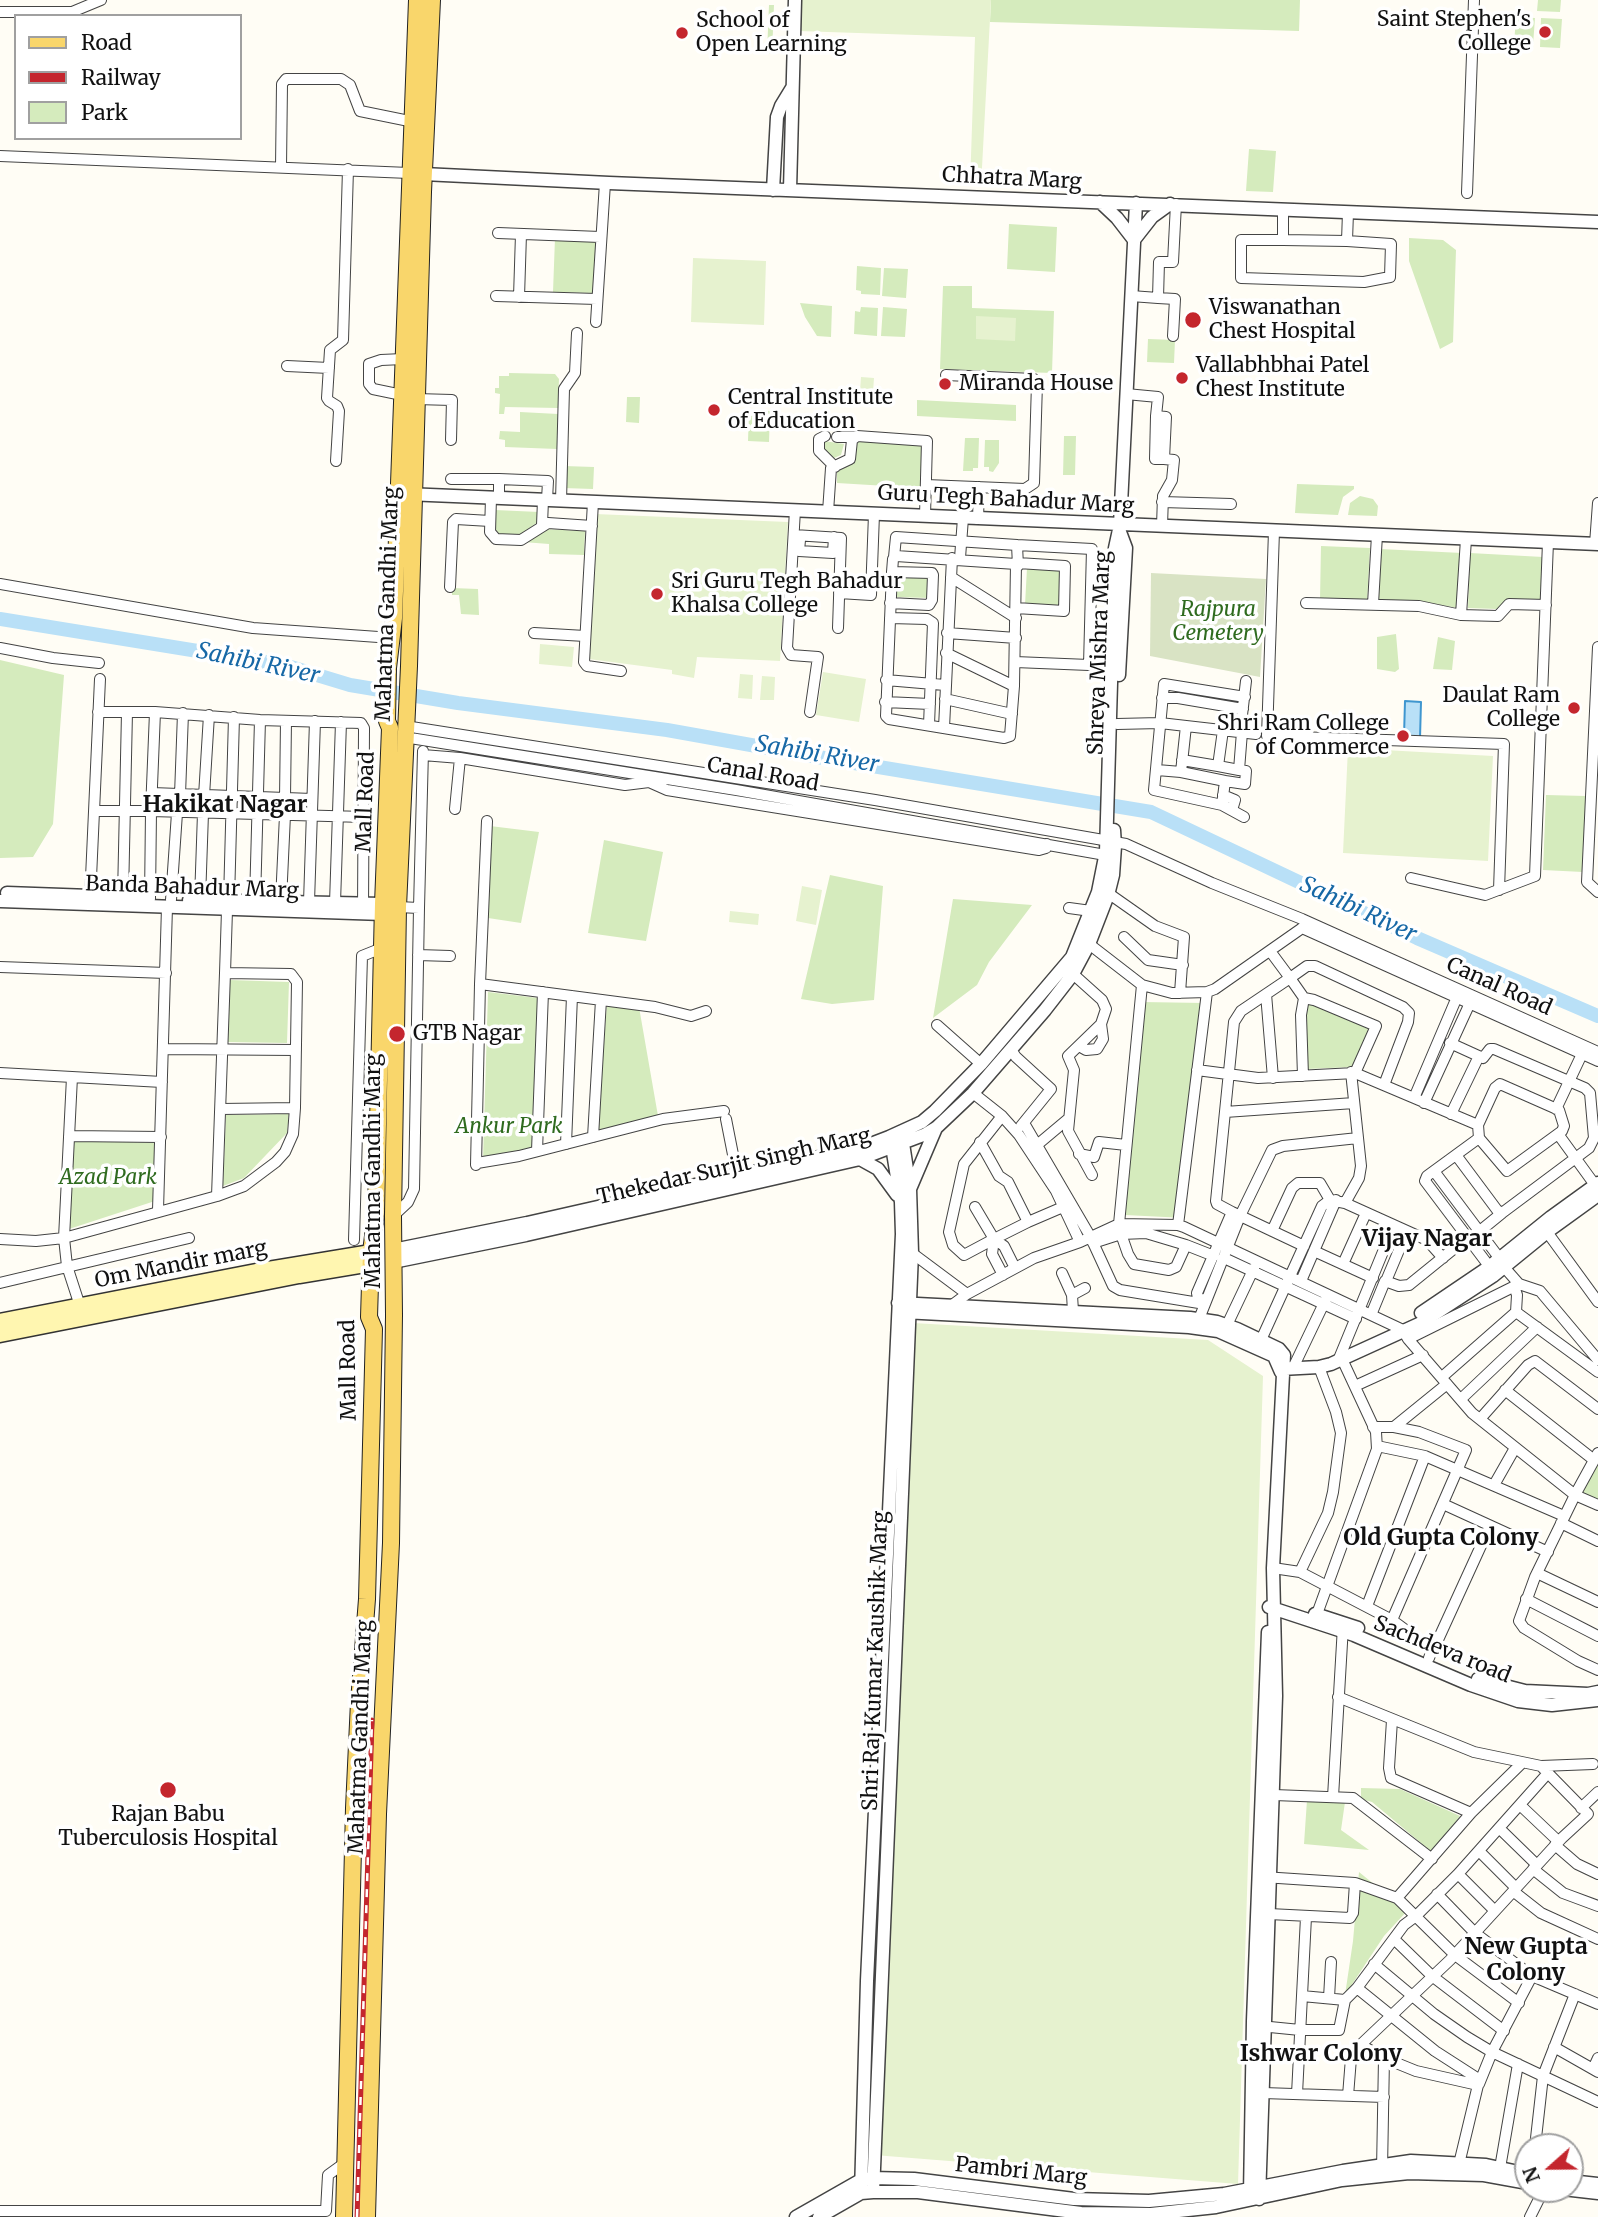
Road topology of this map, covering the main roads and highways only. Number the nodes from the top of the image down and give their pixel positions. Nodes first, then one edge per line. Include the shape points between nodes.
1 (417, 0) edge
2 (432, 0) edge
3 (416, 173) junction
4 (409, 397) junction
5 (405, 494) junction
6 (389, 661) junction
7 (409, 661) junction
8 (387, 721) joint
9 (388, 908) junction
10 (371, 1258) junction
11 (0, 1321) edge
12 (0, 1335) edge
13 (365, 1629) junction
14 (387, 1629) junction
15 (354, 1808) joint
16 (344, 2214) edge
17 (367, 2217) edge

1 - 3 main road, Mahatma Gandhi Marg
2 - 3 main road, Mahatma Gandhi Marg
3 - 4 main road, Mahatma Gandhi Marg
3 - 4 main road, Mahatma Gandhi Marg via 403,359
4 - 5 main road, Mahatma Gandhi Marg
5 - 6 main road, Mahatma Gandhi Marg
5 - 7 main road, Mahatma Gandhi Marg
6 - 7 main road
6 - 8 main road, Mahatma Gandhi Marg
7 - 9 main road, Mahatma Gandhi Marg
8 - 9 main road, Mall Road
9 - 10 main road, Mall Road via 382,948
9 - 14 main road, Mahatma Gandhi Marg via 394,1354
10 - 11 main road, Om Mandir marg via 256,1271
10 - 12 main road, Om Mandir marg
10 - 13 main road, Mall Road via 369,1317 374,1329
13 - 14 main road
13 - 15 main road, Mall Road
14 - 17 main road, Mahatma Gandhi Marg
15 - 16 main road, Mahatma Gandhi Marg

